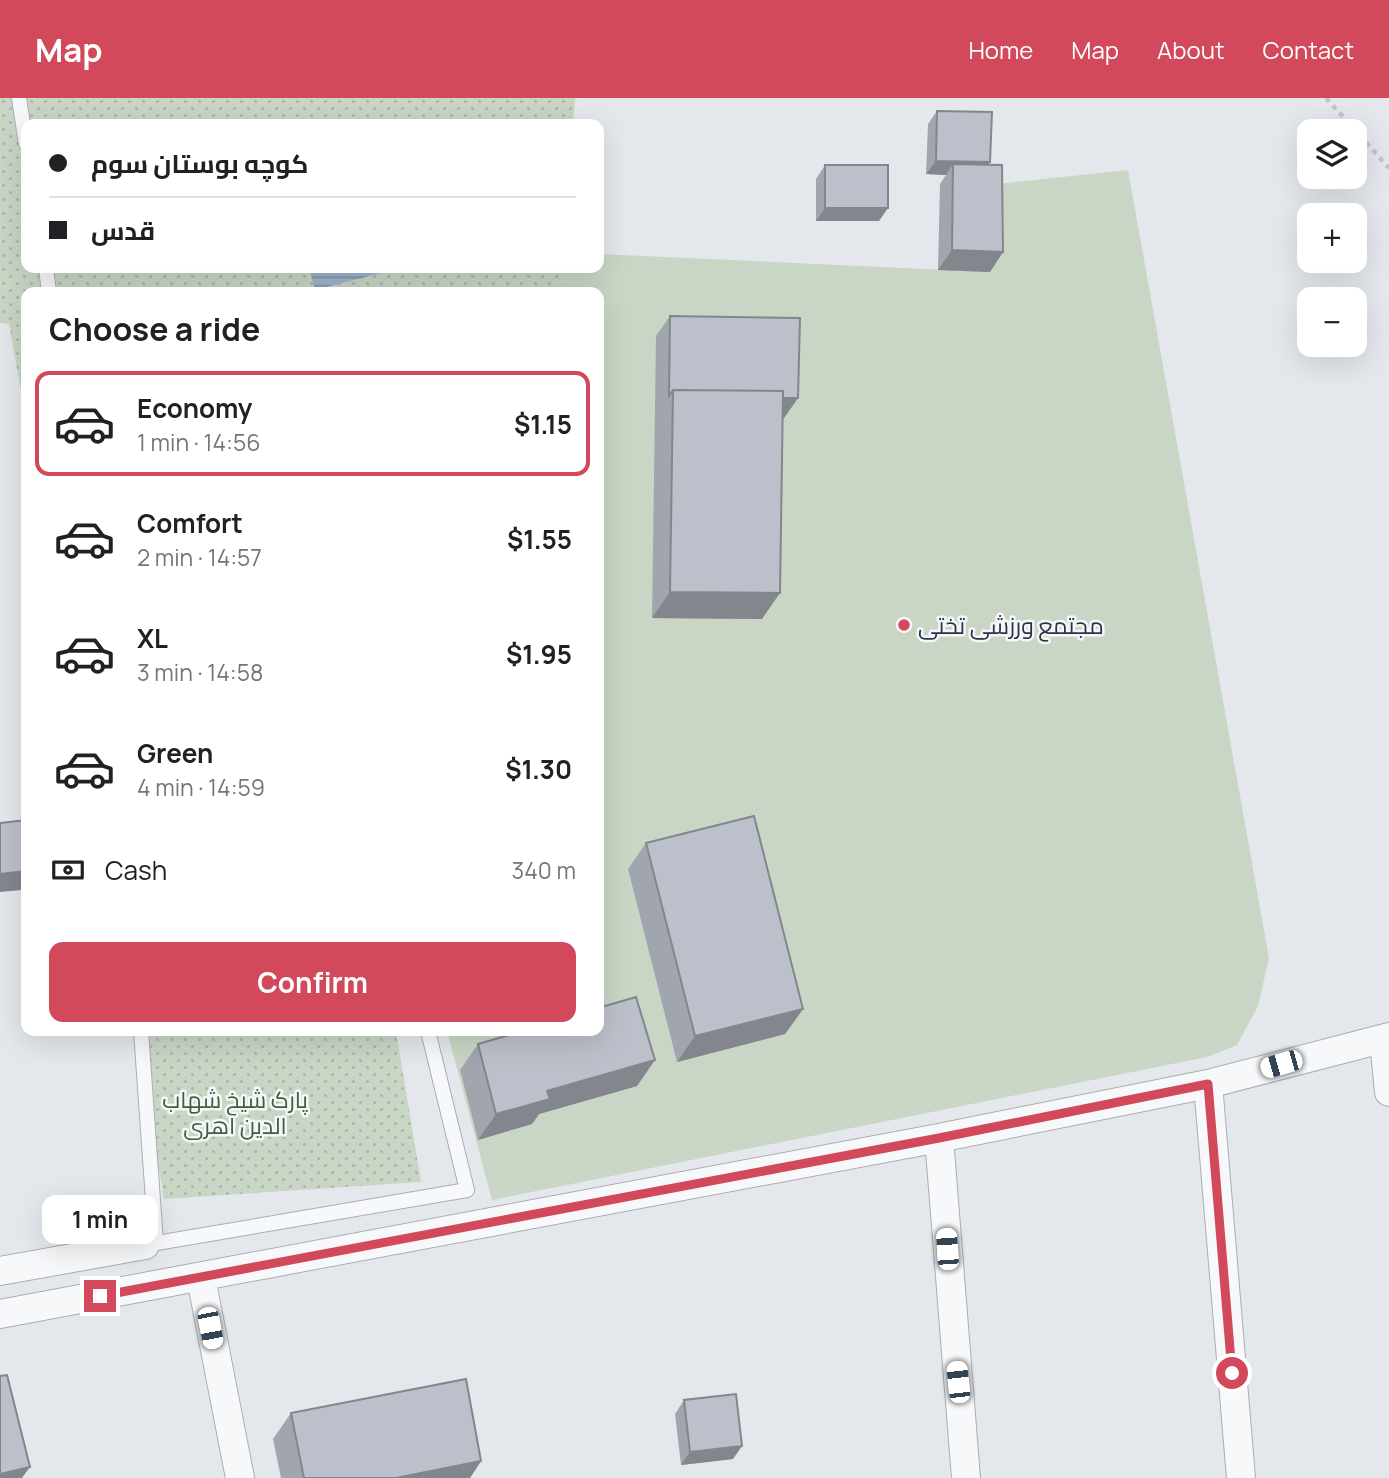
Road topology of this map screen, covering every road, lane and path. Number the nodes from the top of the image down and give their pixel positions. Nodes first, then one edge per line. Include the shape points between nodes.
1 (19, 98) edge
2 (1326, 98) edge
3 (22, 119) edge
4 (1389, 167) edge
5 (141, 1036) edge
6 (429, 1036) edge
7 (1386, 1038) edge
8 (1208, 1084) junction
9 (1389, 1092) edge
10 (939, 1138) junction
11 (150, 1244) junction
12 (0, 1271) edge
13 (201, 1278) junction
14 (0, 1314) edge
15 (240, 1478) edge
16 (966, 1478) edge
17 (1241, 1478) edge

1 - 3 lane
2 - 4 path
5 - 11 lane
6 - 11 lane via 467,1190
7 - 8 street
7 - 9 street
8 - 10 street
8 - 17 street
10 - 13 street
10 - 16 street
11 - 12 street
13 - 14 street
13 - 15 street

